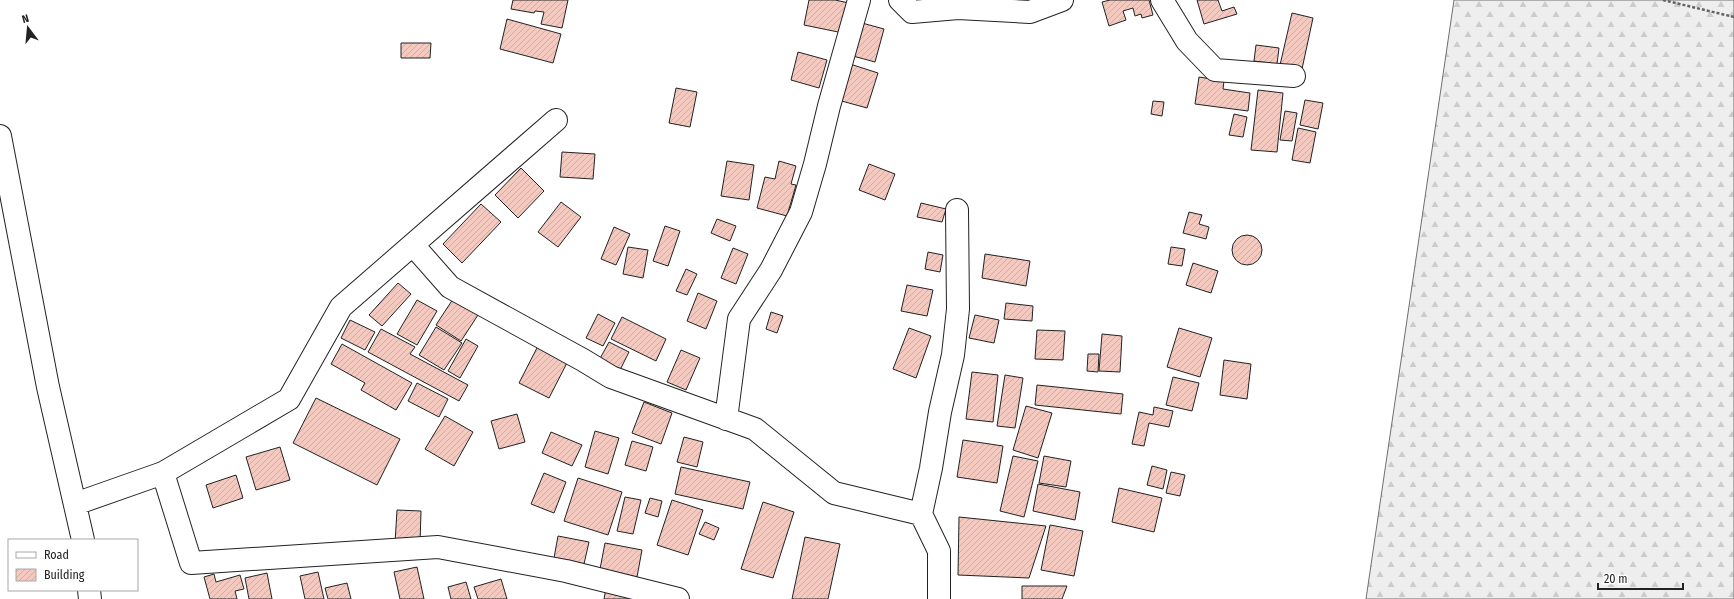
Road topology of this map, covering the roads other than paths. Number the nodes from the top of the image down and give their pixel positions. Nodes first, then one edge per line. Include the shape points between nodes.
1 (859, 0) edge
2 (900, 0) edge
3 (1062, 0) edge
4 (1162, 0) edge
5 (1294, 76) dead end
6 (556, 120) dead end
7 (0, 136) edge
8 (957, 210) dead end
9 (413, 245) junction
10 (726, 419) junction
11 (162, 473) junction
12 (75, 504) junction
13 (921, 514) junction
14 (83, 539) edge
15 (678, 599) edge
16 (939, 599) edge

1 - 10 street via 802,212 771,270 739,319
2 - 3 street via 912,12 958,8 1030,12
4 - 5 street via 1187,41 1215,70
6 - 9 street
7 - 12 street via 48,387
8 - 13 street via 958,309 954,355 940,412
9 - 10 street via 450,287 611,377
9 - 11 street via 341,307 289,399
10 - 13 street via 755,429 834,493
11 - 12 street
11 - 15 street via 191,563 438,547 566,571
12 - 14 street
13 - 16 street via 939,551

